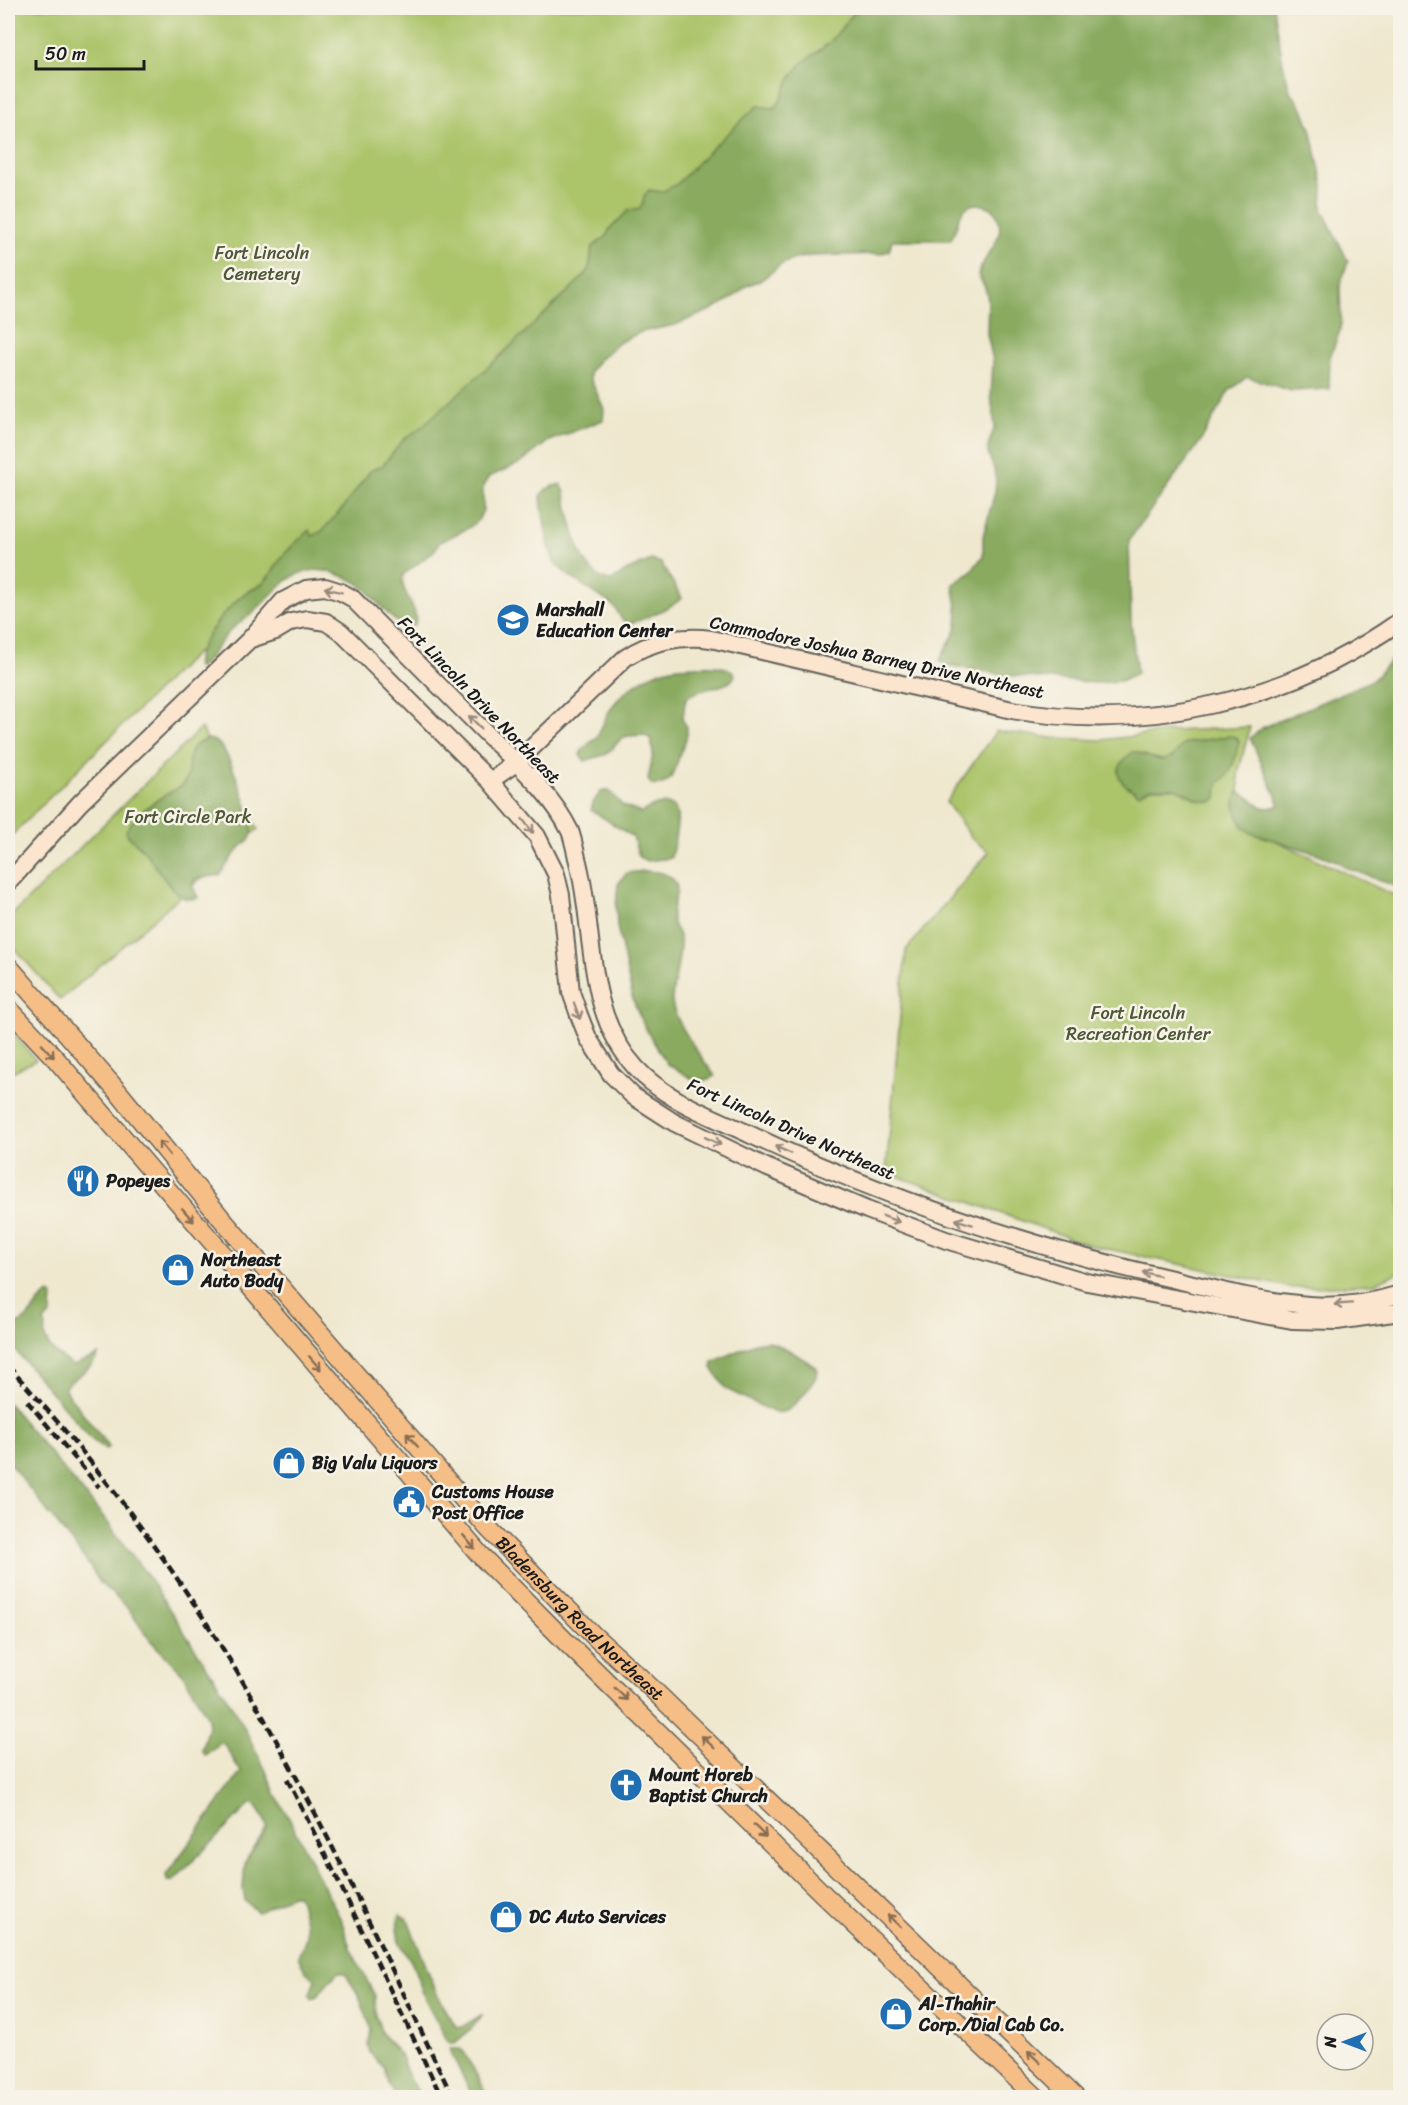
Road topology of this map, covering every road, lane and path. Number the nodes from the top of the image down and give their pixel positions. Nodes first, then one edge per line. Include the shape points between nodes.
1 (1401, 621) edge
2 (250, 639) junction
3 (516, 763) junction
4 (490, 782) junction
5 (8, 883) edge
6 (8, 966) edge
7 (8, 1008) edge
8 (180, 1168) junction
9 (162, 1184) junction
10 (1398, 1295) edge
11 (1400, 1312) edge
12 (1037, 2097) edge
13 (1076, 2097) edge

1 - 3 street, Commodore Joshua Barney Drive Northeast via 1325,666 1263,691 1187,710 1105,717 1012,710 711,639 673,639 643,648 619,662
3 -> 2 street, Fort Lincoln Drive Northeast via 341,591 325,587 306,589 283,601
2 - 4 street, Fort Lincoln Drive Northeast via 291,622 326,622 341,632
2 - 5 street, Fort Lincoln Drive Northeast via 80,803
3 - 4 street, Commodore Joshua Barney Drive Northeast
10 -> 3 street, Fort Lincoln Drive Northeast via 1350,1304 1300,1305 1089,1260 951,1218 882,1192 680,1101 638,1071 611,1031 595,985 584,883 570,832 546,796
4 -> 11 street, Fort Lincoln Drive Northeast via 537,836 556,874 571,992 588,1038 611,1074 633,1096 675,1123 867,1210 946,1240 1088,1282 1299,1321 1344,1321
8 -> 6 main road, Bladensburg Road Northeast
7 -> 9 main road, Bladensburg Road Northeast
8 - 9 main road
13 -> 8 main road, Bladensburg Road Northeast via 595,1637 488,1528
9 -> 12 main road, Bladensburg Road Northeast via 480,1555 824,1894
10 - 11 street

